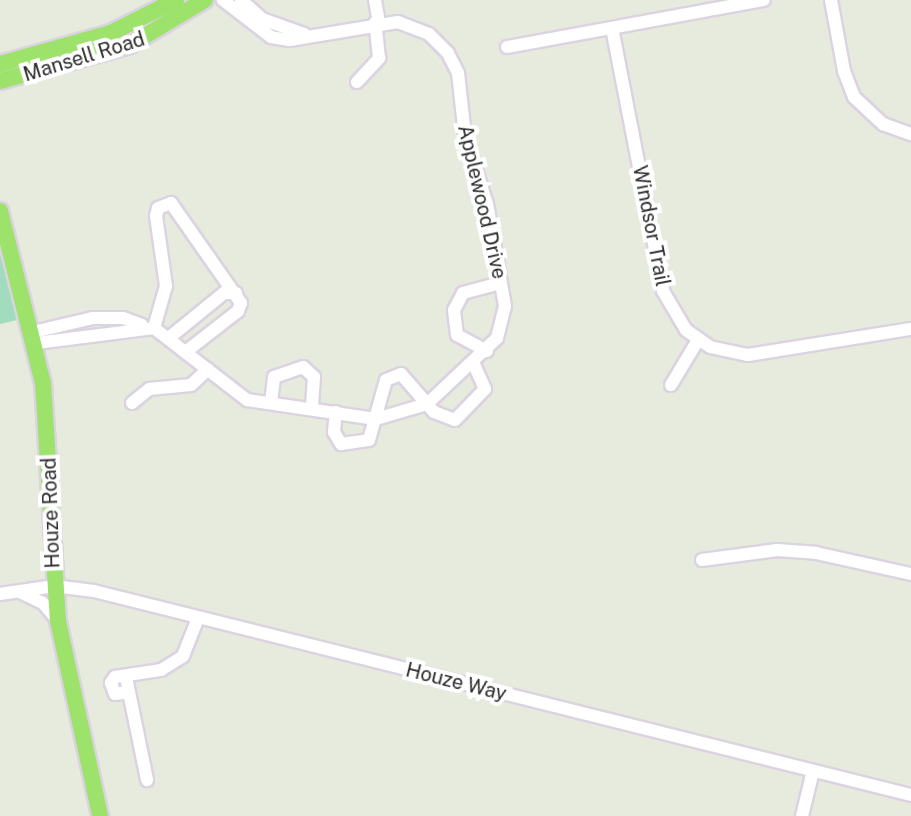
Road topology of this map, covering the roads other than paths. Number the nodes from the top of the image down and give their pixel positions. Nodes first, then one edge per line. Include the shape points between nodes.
1 (176, 0) edge
2 (205, 0) edge
3 (223, 0) edge
4 (241, 0) edge
5 (375, 0) edge
6 (764, 0) edge
7 (831, 0) edge
8 (377, 22) junction
9 (612, 28) junction
10 (304, 34) junction
11 (507, 47) dead end
12 (0, 64) edge
13 (0, 81) edge
14 (357, 82) dead end
15 (911, 134) edge
16 (0, 211) edge
17 (501, 283) junction
18 (236, 293) junction
19 (149, 327) junction
20 (911, 329) edge
21 (170, 337) junction
22 (34, 338) junction
23 (698, 340) junction
24 (188, 350) junction
25 (487, 351) junction
26 (474, 364) junction
27 (208, 369) junction
28 (671, 385) dead end
29 (271, 402) junction
30 (132, 403) dead end
31 (427, 404) junction
32 (312, 407) junction
33 (336, 412) junction
34 (376, 419) junction
35 (702, 560) dead end
36 (911, 574) edge
37 (54, 586) junction
38 (17, 591) junction
39 (0, 594) edge
40 (198, 618) junction
41 (58, 621) junction
42 (126, 677) junction
43 (129, 692) junction
44 (813, 771) junction
45 (147, 780) dead end
46 (911, 795) edge
47 (100, 816) edge
48 (802, 816) edge

1 - 12 main road, Mansell Road via 111,33
2 - 13 main road, Mansell Road via 130,45
3 - 10 street, Applewood Drive via 271,37 289,40
4 - 10 street, Applewood Drive via 262,19
5 - 8 street
6 - 9 street
7 - 15 street via 854,97 883,124
8 - 10 street, Applewood Drive
8 - 14 street via 379,58 370,74
8 - 17 street, Applewood Drive via 420,29 455,64 465,136 487,204
9 - 11 street
9 - 23 street, Windsor Trail via 663,291 676,318
16 - 22 main road, Houze Road
17 - 25 street, Applewood Drive via 504,320
17 - 25 street via 463,293 454,310 457,335
18 - 19 street via 177,207 164,204 156,216 166,286
18 - 21 street via 224,293
18 - 24 street via 238,311
19 - 21 street, Applewood Drive
19 - 22 street
20 - 23 street, Windsor Trail via 748,355 723,352
21 - 24 street, Applewood Drive
22 - 37 main road, Houze Road via 48,425
23 - 28 street
24 - 27 street, Applewood Drive
25 - 26 street, Applewood Drive
26 - 31 street, Applewood Drive
26 - 31 street via 485,389 460,418 441,418
27 - 29 street, Applewood Drive via 241,397
27 - 30 street via 191,385 149,389
29 - 32 street, Applewood Drive
29 - 32 street via 274,377 303,367 314,377
31 - 34 street, Applewood Drive
31 - 34 street via 401,374 390,375
32 - 33 street, Applewood Drive
33 - 34 street, Applewood Drive
33 - 34 street via 334,432 345,444 369,440
35 - 36 street via 803,552
37 - 38 street, Houze Way
37 - 40 street, Houze Way
37 - 41 main road, Houze Road
38 - 39 street, Houze Way
38 - 41 street via 43,603
40 - 42 street via 183,656 161,670
40 - 44 street, Houze Way
41 - 47 main road, Houze Road
42 - 43 street
42 - 43 street via 115,677 110,687 118,695
43 - 45 street
44 - 46 street, Houze Way
44 - 48 street

